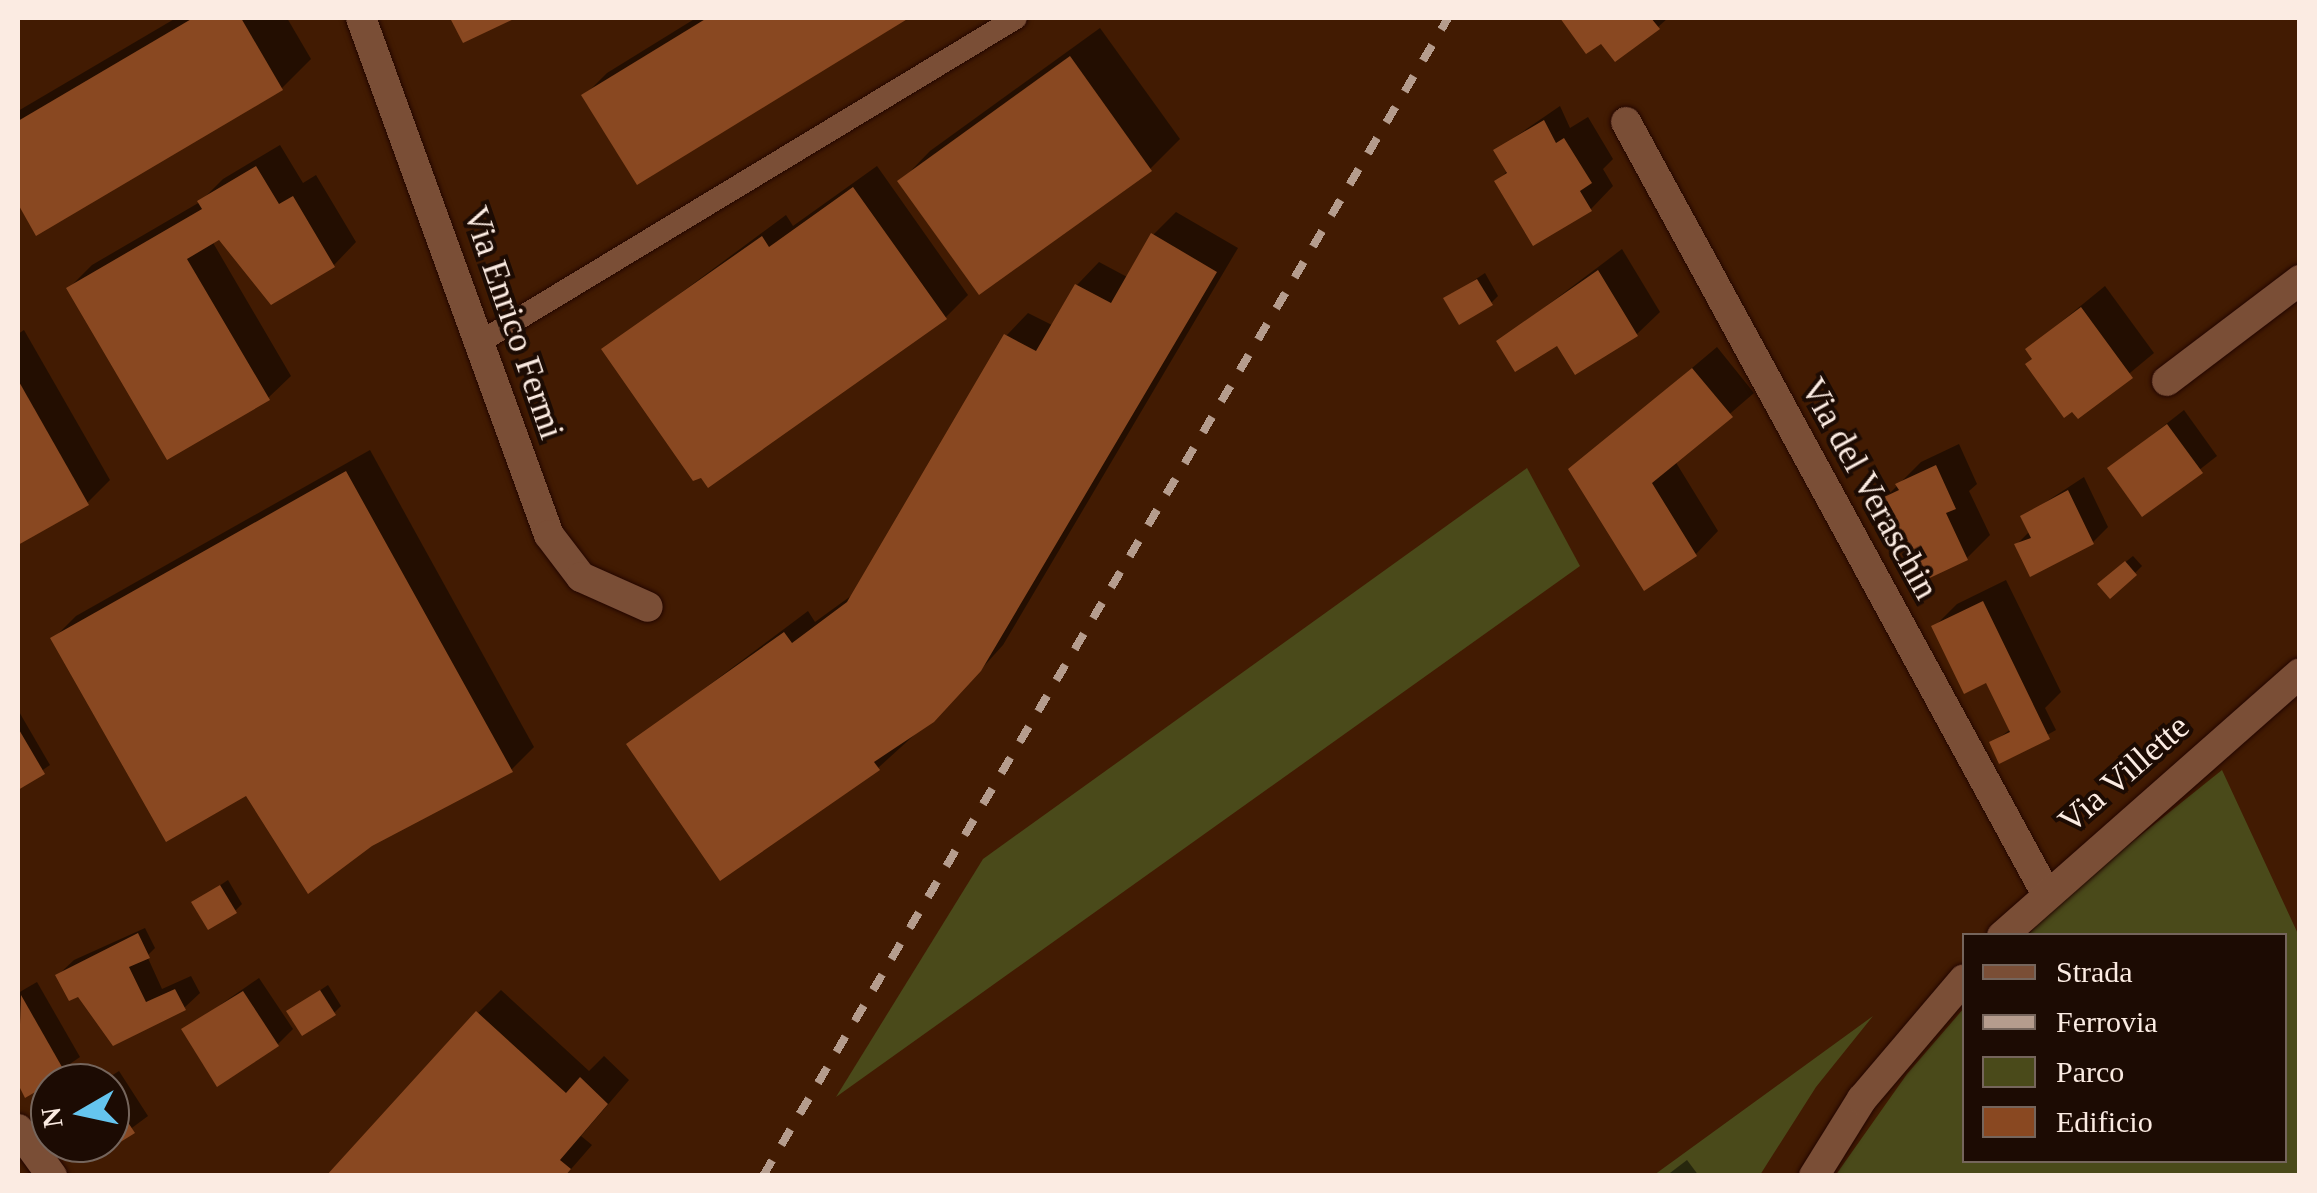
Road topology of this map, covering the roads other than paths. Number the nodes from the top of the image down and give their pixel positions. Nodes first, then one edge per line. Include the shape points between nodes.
1 (361, 18) edge
2 (1016, 18) edge
3 (1626, 122) dead end
4 (2300, 280) edge
5 (480, 342) junction
6 (2167, 380) dead end
7 (648, 607) dead end
8 (2300, 672) edge
9 (2045, 892) junction
10 (2005, 933) edge
11 (1962, 982) edge
12 (18, 1129) edge
13 (52, 1176) edge
14 (1814, 1176) edge

1 - 5 street, Via Enrico Fermi
2 - 5 lane
3 - 9 street, Via del Veraschin
4 - 6 street
5 - 7 street, Via Enrico Fermi via 538,508 562,556 604,592
8 - 9 street, Via Villette
9 - 10 street, Via Villette
11 - 14 street via 1862,1099
12 - 13 street

